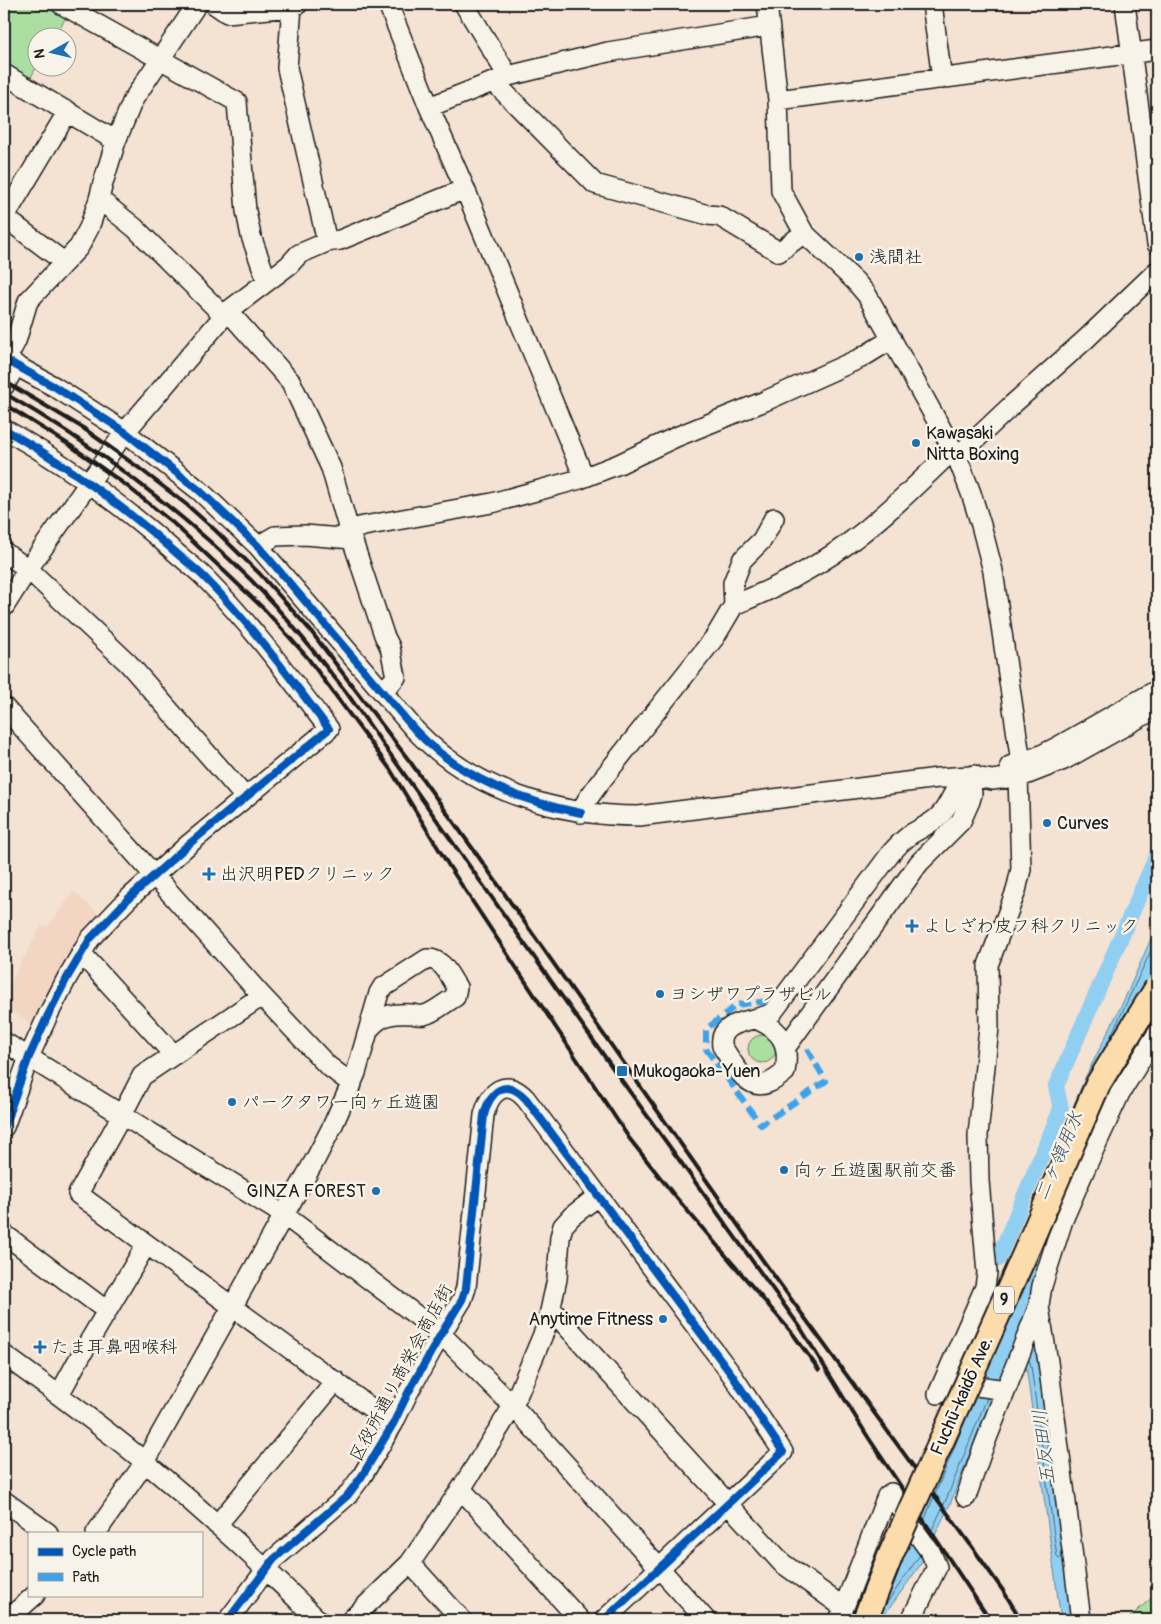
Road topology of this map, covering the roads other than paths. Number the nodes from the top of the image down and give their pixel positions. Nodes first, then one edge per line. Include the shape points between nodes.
1 (60, 4) edge
2 (197, 4) edge
3 (214, 4) edge
4 (388, 4) edge
5 (464, 4) edge
6 (768, 4) edge
7 (932, 4) edge
8 (1126, 4) edge
9 (295, 6) edge
10 (769, 26) junction
11 (1157, 50) edge
12 (1132, 54) junction
13 (159, 59) junction
14 (5, 77) edge
15 (501, 79) junction
16 (942, 79) junction
17 (778, 100) junction
18 (429, 107) junction
19 (68, 111) junction
20 (116, 140) junction
21 (465, 189) junction
22 (99, 200) junction
23 (4, 217) edge
24 (804, 233) junction
25 (327, 242) junction
26 (1157, 244) edge
27 (64, 262) junction
28 (1157, 271) edge
29 (267, 282) junction
30 (226, 314) junction
31 (892, 339) junction
32 (9, 361) edge
33 (4, 386) edge
34 (4, 429) edge
35 (125, 432) junction
36 (955, 454) junction
37 (584, 477) junction
38 (89, 484) junction
39 (774, 518) dead end
40 (351, 534) junction
41 (258, 546) junction
42 (4, 552) edge
43 (28, 569) junction
44 (734, 605) junction
45 (4, 607) edge
46 (1157, 690) edge
47 (383, 692) junction
48 (1157, 708) edge
49 (6, 715) edge
50 (1020, 770) junction
51 (970, 776) junction
52 (244, 797) junction
53 (581, 812) junction
54 (154, 876) junction
55 (81, 953) junction
56 (1157, 988) edge
57 (262, 996) junction
58 (779, 1003) junction
59 (756, 1019) junction
60 (804, 1021) junction
61 (370, 1028) junction
62 (1157, 1034) edge
63 (4, 1042) edge
64 (786, 1046) junction
65 (174, 1055) junction
66 (29, 1057) junction
67 (352, 1084) junction
68 (122, 1115) junction
69 (4, 1127) edge
70 (598, 1196) junction
71 (284, 1215) junction
72 (4, 1234) edge
73 (146, 1245) junction
74 (233, 1306) junction
75 (551, 1309) junction
76 (107, 1311) junction
77 (1036, 1311) junction
78 (441, 1334) junction
79 (4, 1355) edge
80 (336, 1381) junction
81 (1002, 1389) junction
82 (59, 1396) junction
83 (513, 1406) junction
84 (393, 1424) junction
85 (145, 1462) junction
86 (461, 1489) junction
87 (966, 1497) dead end
88 (4, 1501) edge
89 (728, 1504) junction
90 (217, 1525) junction
91 (47, 1532) edge
92 (97, 1532) edge
93 (410, 1563) junction
94 (266, 1569) junction
95 (660, 1569) junction
96 (34, 1596) edge
97 (841, 1614) edge
98 (7, 1620) edge
99 (228, 1620) edge
100 (318, 1620) edge
101 (351, 1620) edge
102 (462, 1620) edge
103 (580, 1620) edge
104 (604, 1620) edge
105 (706, 1620) edge
106 (865, 1620) edge
107 (911, 1620) edge
108 (1081, 1620) edge

1 - 13 street
2 - 13 street
3 - 9 street via 227,13
4 - 18 street
5 - 15 street
6 - 10 street
7 - 16 street
8 - 12 street
9 - 25 street via 287,68
10 - 15 street via 608,52
10 - 17 street
11 - 12 street
12 - 16 street
12 - 26 street
13 - 20 street via 133,100
13 - 29 street via 237,102 246,212
14 - 19 street
15 - 18 street
15 - 24 street via 595,184 719,216 779,252
16 - 17 street
17 - 24 street via 781,191
18 - 21 street
19 - 20 street
19 - 23 street
20 - 22 street
21 - 25 street via 340,240
21 - 37 street
22 - 27 street via 90,228
22 - 30 street via 135,228
23 - 27 street
24 - 31 street via 867,295
25 - 29 street via 299,254
27 - 32 street via 28,301
28 - 36 street via 1086,339
29 - 30 street
30 - 35 street
30 - 40 street via 291,382 331,468
31 - 36 street
31 - 37 street via 862,358
32 - 33 street
32 - 35 street
34 - 38 street
35 - 38 street
35 - 41 street via 200,491
36 - 44 street via 854,540 780,584
36 - 50 street via 993,571
37 - 40 street via 492,503 364,526
38 - 43 street
38 - 52 street via 151,530 207,580 264,642 329,728
39 - 44 street via 762,540 742,560 733,583
40 - 41 street via 275,536
40 - 47 street via 390,647 396,676
41 - 47 street
42 - 43 street
43 - 45 street
43 - 52 street via 128,663
44 - 53 street via 715,637 600,782
46 - 50 street
47 - 53 street via 424,740 455,764 518,796
48 - 50 street via 1064,760 1043,769
49 - 54 street
50 - 51 street via 992,780
50 - 81 street via 1022,869 988,965 989,1027 978,1135 987,1273 945,1386
51 - 53 street via 654,815 614,816
51 - 58 street via 956,789 940,815 901,842 891,853
51 - 60 street via 972,794 961,821 919,863
52 - 54 street
54 - 55 street via 113,914
54 - 57 street
55 - 65 street
55 - 66 street
56 - 106 main road, Fuchū-kaidō Ave. / 9, bridge via 1098,1084
57 - 65 street
57 - 67 street via 327,1065
58 - 59 street via 772,1013
58 - 60 street via 782,1018 796,1024
59 - 64 street via 777,1031
59 - 64 street via 738,1022 721,1040 745,1078 762,1085 785,1072
60 - 64 street
61 - 61 street via 382,988 427,959 440,962 456,987 454,997 427,1015 385,1015
61 - 67 street
62 - 77 street via 1120,1093 1085,1169 1063,1220
63 - 66 street
65 - 68 street via 142,1076
66 - 68 street
66 - 69 street
67 - 71 street
68 - 71 street
68 - 73 street via 78,1194
70 - 75 street via 563,1226
70 - 78 street, 区役所通り商栄会商店街 via 526,1099 510,1088 495,1092 486,1106 483,1121 466,1288
70 - 89 street via 732,1375 783,1452
71 - 74 street
71 - 78 street
72 - 76 street
73 - 74 street
73 - 76 street
74 - 80 street
74 - 85 street
75 - 83 street
75 - 89 street
76 - 82 street
77 - 81 street via 1014,1368
77 - 108 street via 1048,1362
78 - 83 street
78 - 84 street, 区役所通り商栄会商店街
79 - 82 street
80 - 84 street
80 - 90 street
81 - 87 street
82 - 85 street
83 - 86 street
83 - 95 street
84 - 94 street, 区役所通り商栄会商店街 via 347,1496
85 - 90 street
85 - 92 street
86 - 93 street
86 - 103 street
88 - 91 street
89 - 95 street
89 - 97 street via 782,1563
90 - 94 street
93 - 101 street
93 - 102 street
94 - 99 street, 区役所通り商栄会商店街
94 - 100 street
95 - 104 street
95 - 105 street
96 - 98 street
97 - 107 street via 891,1493 937,1567

